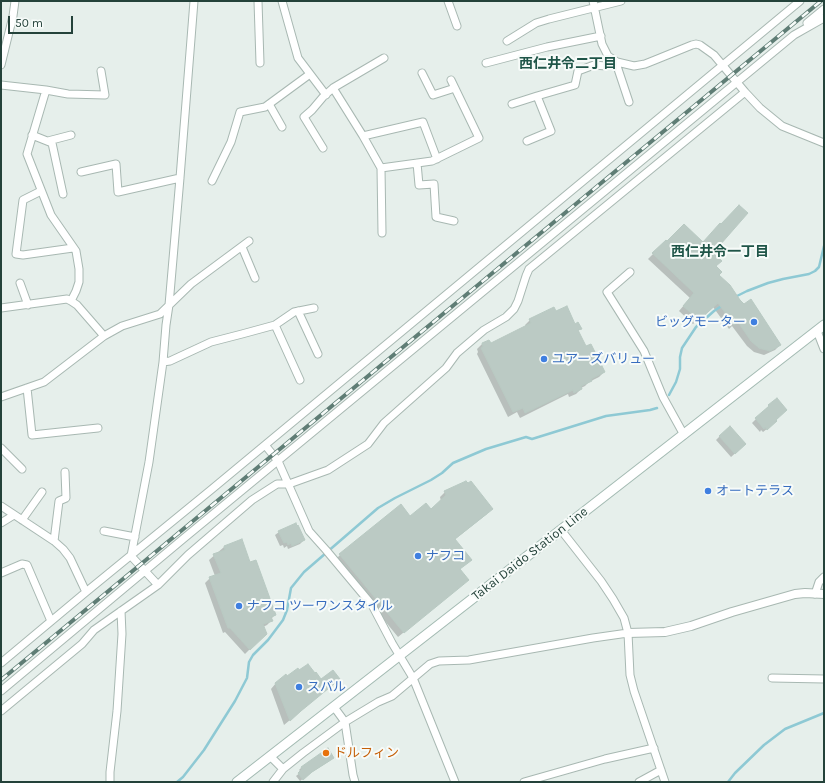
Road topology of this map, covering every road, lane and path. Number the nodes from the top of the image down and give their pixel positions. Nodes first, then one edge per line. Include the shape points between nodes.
1 (15, 1) edge
2 (194, 1) edge
3 (258, 1) edge
4 (282, 1) edge
5 (448, 1) edge
6 (622, 1) edge
7 (800, 1) edge
8 (594, 4) edge
9 (824, 9) edge
10 (824, 18) edge
11 (457, 26) dead end
12 (794, 35) junction
13 (601, 36) junction
14 (507, 41) dead end
15 (384, 58) dead end
16 (617, 62) junction
17 (260, 63) dead end
18 (486, 63) dead end
19 (723, 64) junction
20 (1, 65) edge
21 (101, 70) dead end
22 (422, 73) dead end
23 (310, 74) junction
24 (451, 80) dead end
25 (737, 82) junction
26 (1, 85) edge
27 (333, 88) junction
28 (455, 88) junction
29 (46, 90) junction
30 (745, 92) junction
31 (326, 95) junction
32 (537, 96) junction
33 (629, 102) dead end
34 (269, 104) junction
35 (512, 104) dead end
36 (282, 127) dead end
37 (32, 135) junction
38 (71, 135) dead end
39 (363, 136) junction
40 (48, 141) junction
41 (527, 141) dead end
42 (824, 143) edge
43 (323, 148) dead end
44 (437, 159) junction
45 (417, 163) junction
46 (381, 168) junction
47 (81, 172) dead end
48 (180, 178) junction
49 (212, 181) dead end
50 (41, 191) junction
51 (63, 194) dead end
52 (454, 221) dead end
53 (382, 233) dead end
54 (249, 241) dead end
55 (242, 247) junction
56 (73, 248) junction
57 (630, 272) dead end
58 (255, 278) dead end
59 (20, 283) dead end
60 (71, 301) junction
61 (28, 305) junction
62 (169, 305) junction
63 (1, 308) edge
64 (314, 308) dead end
65 (298, 311) junction
66 (276, 325) junction
67 (820, 328) edge
68 (104, 336) junction
69 (824, 349) edge
70 (318, 354) dead end
71 (163, 362) junction
72 (300, 380) dead end
73 (26, 388) junction
74 (1, 397) edge
75 (98, 428) dead end
76 (684, 435) junction
77 (265, 445) junction
78 (1, 448) edge
79 (278, 461) junction
80 (22, 469) dead end
81 (65, 472) dead end
82 (289, 484) junction
83 (42, 492) dead end
84 (1, 506) edge
85 (14, 515) junction
86 (22, 520) junction
87 (1, 523) edge
88 (561, 530) junction
89 (104, 531) dead end
90 (135, 537) junction
91 (54, 541) junction
92 (131, 556) junction
93 (145, 571) junction
94 (1, 573) edge
95 (824, 577) edge
96 (158, 585) junction
97 (86, 592) junction
98 (815, 594) junction
99 (824, 594) edge
100 (121, 612) junction
101 (51, 621) junction
102 (628, 633) junction
103 (400, 655) junction
104 (1, 663) edge
105 (414, 678) junction
106 (772, 678) dead end
107 (824, 679) edge
108 (1, 691) edge
109 (334, 707) junction
110 (1, 711) edge
111 (346, 722) junction
112 (654, 748) junction
113 (270, 756) junction
114 (283, 769) junction
115 (661, 770) junction
116 (110, 782) edge
117 (237, 782) edge
118 (273, 782) edge
119 (356, 782) edge
120 (455, 782) edge
121 (524, 782) edge
122 (639, 782) edge
123 (665, 782) edge

1 - 20 street
2 - 48 street
3 - 17 street
4 - 23 street via 298,58
5 - 11 street
6 - 8 street
7 - 19 street
8 - 13 street
8 - 14 street via 536,23
9 - 12 street
10 - 12 street
12 - 25 street
13 - 16 street via 608,56
13 - 18 street
15 - 27 street
16 - 19 street via 634,66 645,64 696,44 714,54
16 - 32 street via 606,66 594,65 578,72 575,85
16 - 33 street
19 - 25 street
19 - 77 street
21 - 29 street via 104,95 68,94
22 - 28 street via 433,95
23 - 31 street
23 - 34 street
24 - 28 street
25 - 30 street
25 - 79 street
26 - 29 street
27 - 31 street
27 - 39 street
28 - 44 street via 479,138
29 - 37 street
30 - 42 street via 782,126
30 - 82 street via 529,269 514,309 457,353 446,368 384,423 368,444 328,470
31 - 43 street via 304,117
32 - 35 street
32 - 41 street via 551,132
34 - 36 street
34 - 49 street via 240,112 231,142
37 - 40 street
37 - 50 street via 27,154
38 - 40 street
39 - 44 street via 423,122
39 - 46 street
40 - 51 street via 52,143
44 - 45 street
45 - 46 street
45 - 52 street via 419,184 434,184 436,217
46 - 53 street
47 - 48 street via 116,164 118,192
48 - 62 street
50 - 56 street via 51,215
50 - 56 street via 23,200 16,254
54 - 55 street
55 - 58 street
55 - 62 street via 191,284
56 - 60 street via 78,258 79,282
57 - 76 street via 607,292 644,351 663,397
59 - 61 street
60 - 61 street via 67,299
60 - 68 street
61 - 63 street
62 - 68 street via 160,314 122,326
62 - 71 street
64 - 65 street
65 - 66 street
65 - 70 street
66 - 71 street via 211,342
66 - 72 street
67 - 69 street
67 - 76 main road, Takai Daido Station Line
68 - 73 street via 44,382
71 - 90 street
73 - 74 street
73 - 75 street via 32,435
76 - 88 main road, Takai Daido Station Line
77 - 79 street
77 - 92 street
78 - 80 street
79 - 82 street
79 - 93 street
81 - 91 street via 66,498 59,501
82 - 96 street via 277,484 252,500 188,555
82 - 103 street via 309,531 372,605
83 - 86 street
84 - 85 street
85 - 86 street
85 - 87 street
86 - 91 street
88 - 102 street via 613,598 624,618
88 - 103 main road, Takai Daido Station Line
89 - 90 street
90 - 92 street
91 - 97 street via 70,558
92 - 93 street
92 - 97 street
93 - 96 street
93 - 108 street
94 - 101 street via 22,564 27,565
95 - 98 street via 819,582
96 - 100 street
97 - 101 street
98 - 99 street
98 - 102 street via 795,594 665,632
100 - 110 street via 94,630 82,644
100 - 116 street via 122,634
101 - 104 street
102 - 105 street via 469,660 439,661 430,664
102 - 112 street via 630,675
103 - 105 street
103 - 109 main road, Takai Daido Station Line
105 - 111 street via 392,696
105 - 120 street
106 - 107 street
109 - 111 street
109 - 113 main road, Takai Daido Station Line
111 - 114 street
111 - 119 street
112 - 115 street
112 - 121 street
113 - 114 street
113 - 117 main road, Takai Daido Station Line
114 - 118 street
115 - 122 street
115 - 123 street

